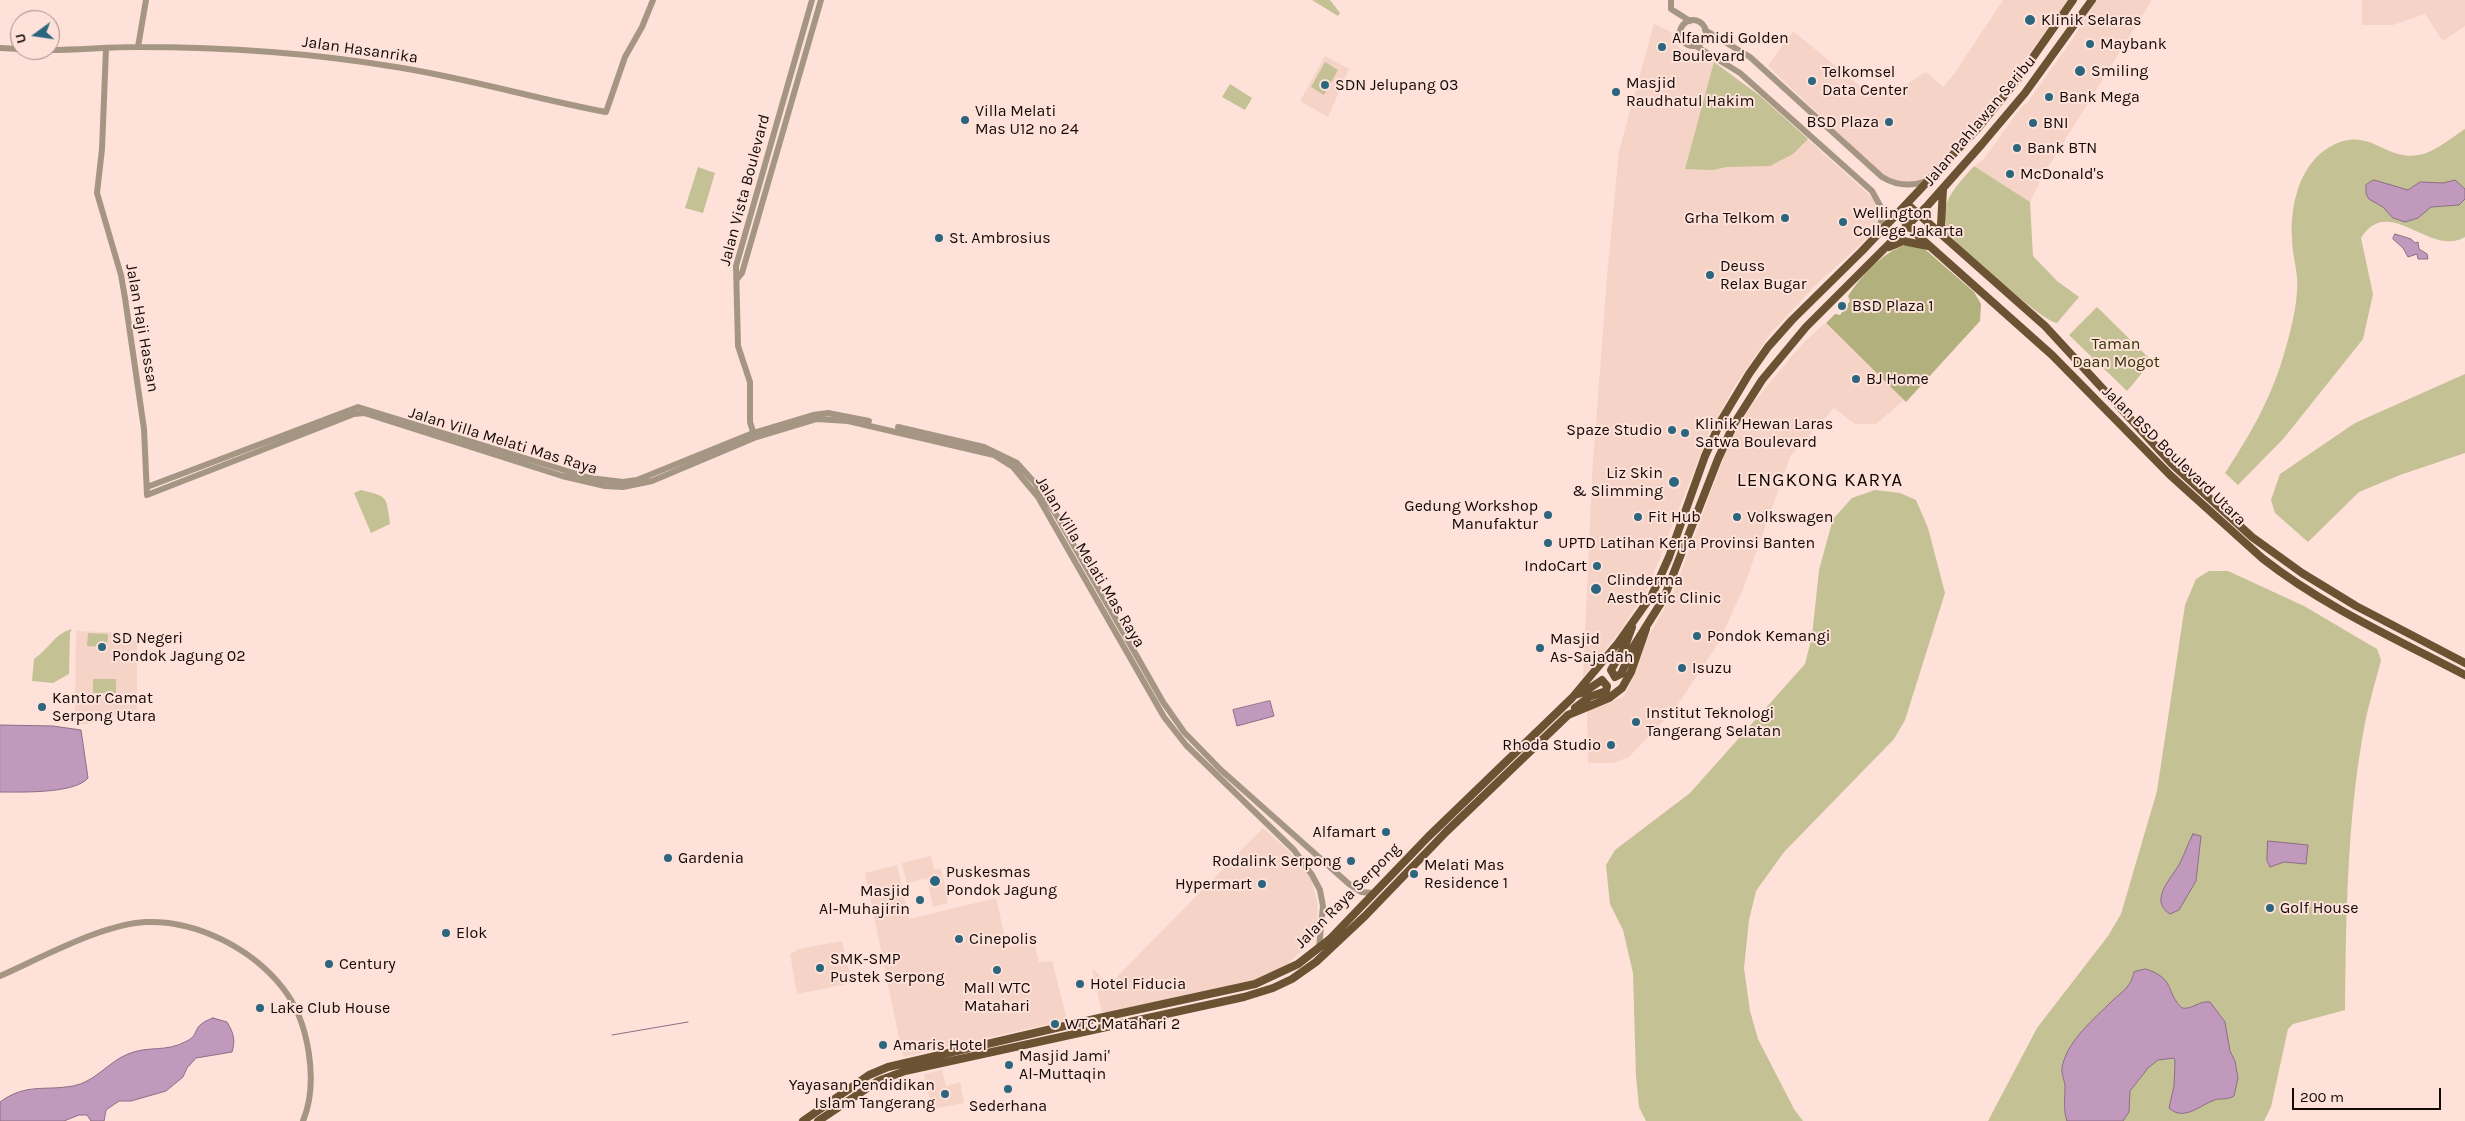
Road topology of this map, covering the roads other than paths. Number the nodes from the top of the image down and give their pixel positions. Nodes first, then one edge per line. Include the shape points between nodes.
1 (146, 0) edge
2 (653, 0) edge
3 (812, 0) edge
4 (821, 0) edge
5 (1671, 0) edge
6 (2073, 0) edge
7 (2092, 0) edge
8 (1690, 21) junction
9 (1705, 30) junction
10 (1696, 46) junction
11 (138, 47) junction
12 (106, 49) junction
13 (60, 50) edge
14 (1931, 180) junction
15 (1943, 189) junction
16 (1907, 204) junction
17 (1898, 213) junction
18 (1919, 214) junction
19 (1907, 226) junction
20 (1878, 233) junction
21 (1946, 238) junction
22 (1929, 246) junction
23 (1876, 255) junction
24 (1968, 261) junction
25 (1958, 271) junction
26 (737, 280) junction
27 (754, 436) junction
28 (195, 473) junction
29 (1033, 485) junction
30 (146, 487) junction
31 (147, 495) joint
32 (1634, 620) junction
33 (1646, 629) junction
34 (2465, 663) edge
35 (2465, 675) edge
36 (1575, 695) junction
37 (1568, 715) junction
38 (1373, 893) junction
39 (1319, 948) junction
40 (0, 976) edge
41 (1167, 1003) junction
42 (1169, 1014) junction
43 (938, 1055) junction
44 (940, 1064) junction
45 (303, 1121) edge
46 (803, 1121) edge
47 (818, 1121) edge

1 - 11 street
2 - 11 street, Jalan Hasanrika via 625,56 606,112 396,66 292,54
3 - 26 street, Jalan Vista Boulevard via 736,266
4 - 26 street, Jalan Vista Boulevard via 742,273
5 - 8 street via 1671,9
6 - 14 main road, Jalan Pahlawan Seribu via 2014,85
7 - 15 main road, Jalan Pahlawan Seribu via 2021,98
8 - 9 street via 1698,22
8 - 10 street via 1681,28 1680,36 1686,44
9 - 10 street via 1705,38
9 - 14 street via 1750,57 1882,177 1906,185
10 - 20 street via 1740,73 1872,191 1883,210
11 - 12 street, Jalan Hasanrika
12 - 13 street, Jalan Hasanrika
12 - 30 street, Jalan Haji Hassan via 97,193 124,290 143,420
14 - 16 main road, Jalan Pahlawan Seribu
15 - 18 main road, Jalan Pahlawan Seribu
15 - 21 main road via 1941,225
16 - 17 main road, Jalan Pahlawan Seribu
16 - 18 main road, Jalan BSD Boulevard Utara
17 - 19 main road, Jalan BSD Boulevard Utara
17 - 20 main road, Jalan Pahlawan Seribu
18 - 19 main road, Jalan Pahlawan Seribu
18 - 21 main road, Jalan BSD Boulevard Utara
19 - 22 main road, Jalan BSD Boulevard Utara
19 - 23 main road, Jalan Pahlawan Seribu
20 - 32 main road, Jalan Pahlawan Seribu via 1787,325 1749,374 1722,419 1705,456 1659,580
21 - 24 main road, Jalan BSD Boulevard Utara
22 - 23 main road via 1903,241
22 - 25 main road, Jalan BSD Boulevard Utara
23 - 33 main road, Jalan Pahlawan Seribu via 1806,327 1746,403 1718,459 1676,570
24 - 25 main road via 1957,257 1954,263
24 - 34 main road, Jalan BSD Boulevard Utara via 2045,326 2172,464 2252,537 2356,606
25 - 35 main road, Jalan BSD Boulevard Utara via 2052,356 2170,475 2244,543 2298,584
26 - 27 street via 738,346 750,382 750,422
27 - 28 street, Jalan Villa Melati Mas Raya via 652,481 630,486 605,486 562,476 353,411
27 - 29 street, Jalan Villa Melati Mas Raya via 817,419 848,421 994,455
28 - 30 street, Jalan Villa Melati Mas Raya
28 - 31 street, Jalan Villa Melati Mas Raya
29 - 38 street, Jalan Villa Melati Mas Raya via 1057,516 1163,702 1184,732 1221,770 1349,884 1361,892
29 - 39 street, Jalan Villa Melati Mas Raya via 1164,717 1186,746 1294,850 1312,875 1320,890 1323,906
30 - 31 street, Jalan Haji Hassan
32 - 33 main road via 1625,646 1611,670 1613,676 1621,674 1632,649
32 - 36 main road, Jalan Raya Serpong
33 - 37 main road, Jalan Raya Serpong via 1622,688 1609,698
36 - 37 main road via 1602,680 1607,686 1606,691 1584,700
36 - 38 main road, Jalan Raya Serpong
37 - 42 main road, Jalan Raya Serpong via 1329,951 1301,973 1258,993
38 - 39 main road, Jalan Raya Serpong
39 - 41 main road, Jalan Raya Serpong via 1298,964 1269,979
40 - 45 street via 91,936 132,923 175,923 213,936 244,952 270,974 284,988 297,1014 308,1044 311,1077 308,1109
41 - 42 main road
41 - 43 main road, Jalan Raya Serpong
42 - 44 main road, Jalan Raya Serpong
43 - 44 main road
43 - 46 main road, Jalan Raya Serpong via 869,1075
44 - 47 main road, Jalan Raya Serpong via 880,1080

